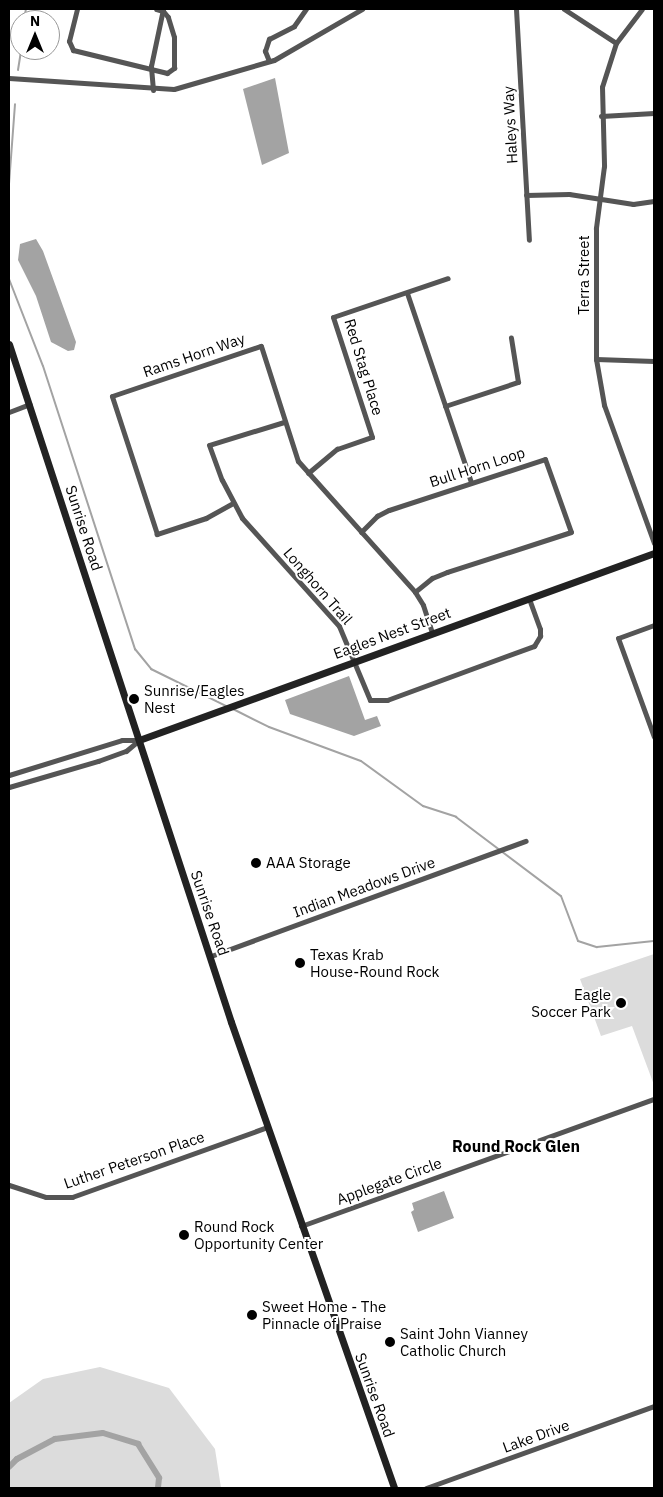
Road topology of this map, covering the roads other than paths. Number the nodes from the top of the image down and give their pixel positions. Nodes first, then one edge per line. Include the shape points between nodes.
1 (78, 9) edge
2 (156, 9) edge
3 (306, 9) edge
4 (362, 9) edge
5 (516, 9) edge
6 (564, 9) edge
7 (642, 9) edge
8 (163, 10) edge
9 (616, 43) junction
10 (270, 61) junction
11 (151, 70) junction
12 (9, 78) edge
13 (153, 90) junction
14 (654, 113) edge
15 (601, 116) junction
16 (526, 195) junction
17 (601, 200) junction
18 (654, 201) edge
19 (529, 240) dead end
20 (448, 278) dead end
21 (407, 292) junction
22 (511, 338) dead end
23 (9, 344) edge
24 (596, 359) junction
25 (654, 361) edge
26 (30, 404) junction
27 (445, 406) junction
28 (9, 412) edge
29 (284, 422) junction
30 (308, 472) junction
31 (471, 482) junction
32 (233, 503) junction
33 (361, 532) junction
34 (654, 543) edge
35 (654, 553) edge
36 (415, 592) junction
37 (529, 599) junction
38 (654, 625) edge
39 (432, 633) junction
40 (354, 662) junction
41 (654, 737) edge
42 (139, 740) junction
43 (9, 775) edge
44 (9, 787) edge
45 (526, 841) dead end
46 (211, 956) junction
47 (654, 1099) edge
48 (267, 1127) junction
49 (9, 1184) edge
50 (301, 1226) junction
51 (654, 1406) edge
52 (394, 1488) edge
53 (426, 1488) edge

1 - 11 street via 69,41 71,48
2 - 8 street
3 - 10 street via 294,26 269,39 266,51
4 - 10 street
5 - 16 street, Haleys Way
6 - 9 street
7 - 9 street, Terra Street
8 - 11 street
8 - 11 street via 174,37 174,68 167,73
9 - 15 street, Terra Street via 605,70
10 - 13 street via 174,89
11 - 13 street
12 - 13 street
14 - 15 street
15 - 17 street, Terra Street via 604,166
16 - 17 street via 569,194
16 - 19 street, Haleys Way
17 - 18 street via 633,204
17 - 24 street, Terra Street via 596,228
20 - 21 street, Red Stag Place
21 - 27 street
21 - 30 street, Red Stag Place via 333,318 372,437 337,449
22 - 27 street via 518,382
23 - 26 main road, Sunrise Road
24 - 25 street
24 - 34 street, Terra Street via 604,406
26 - 28 street
26 - 42 main road, Sunrise Road
27 - 31 street
29 - 30 street, Rams Horn Way via 298,462
29 - 32 street, Longhorn Trail via 209,445
29 - 32 street, Rams Horn Way via 261,346 112,396 157,534 206,518
30 - 33 street, Rams Horn Way
31 - 33 street, Bull Horn Loop via 389,510 377,516
31 - 36 street, Bull Horn Loop via 544,459 571,532 447,572 432,578
32 - 40 street, Longhorn Trail via 242,518 335,621 345,636
33 - 36 street, Rams Horn Way
35 - 37 main road, Eagles Nest Street
36 - 39 street, Rams Horn Way
37 - 39 main road, Eagles Nest Street
37 - 40 street, Longhorn Trail via 540,629 534,646 387,700 375,702 368,696
38 - 41 street via 618,638
39 - 40 main road, Eagles Nest Street
40 - 42 main road, Eagles Nest Street
42 - 43 street, Eagles Nest Street via 122,740
42 - 44 street, Eagles Nest Street via 126,751
42 - 46 main road, Sunrise Road
45 - 46 street, Indian Meadows Drive
46 - 48 main road, Sunrise Road
47 - 50 street, Applegate Circle
48 - 49 street, Luther Peterson Place via 72,1197 46,1197
48 - 50 main road, Sunrise Road
50 - 52 main road, Sunrise Road
51 - 53 street, Lake Drive

